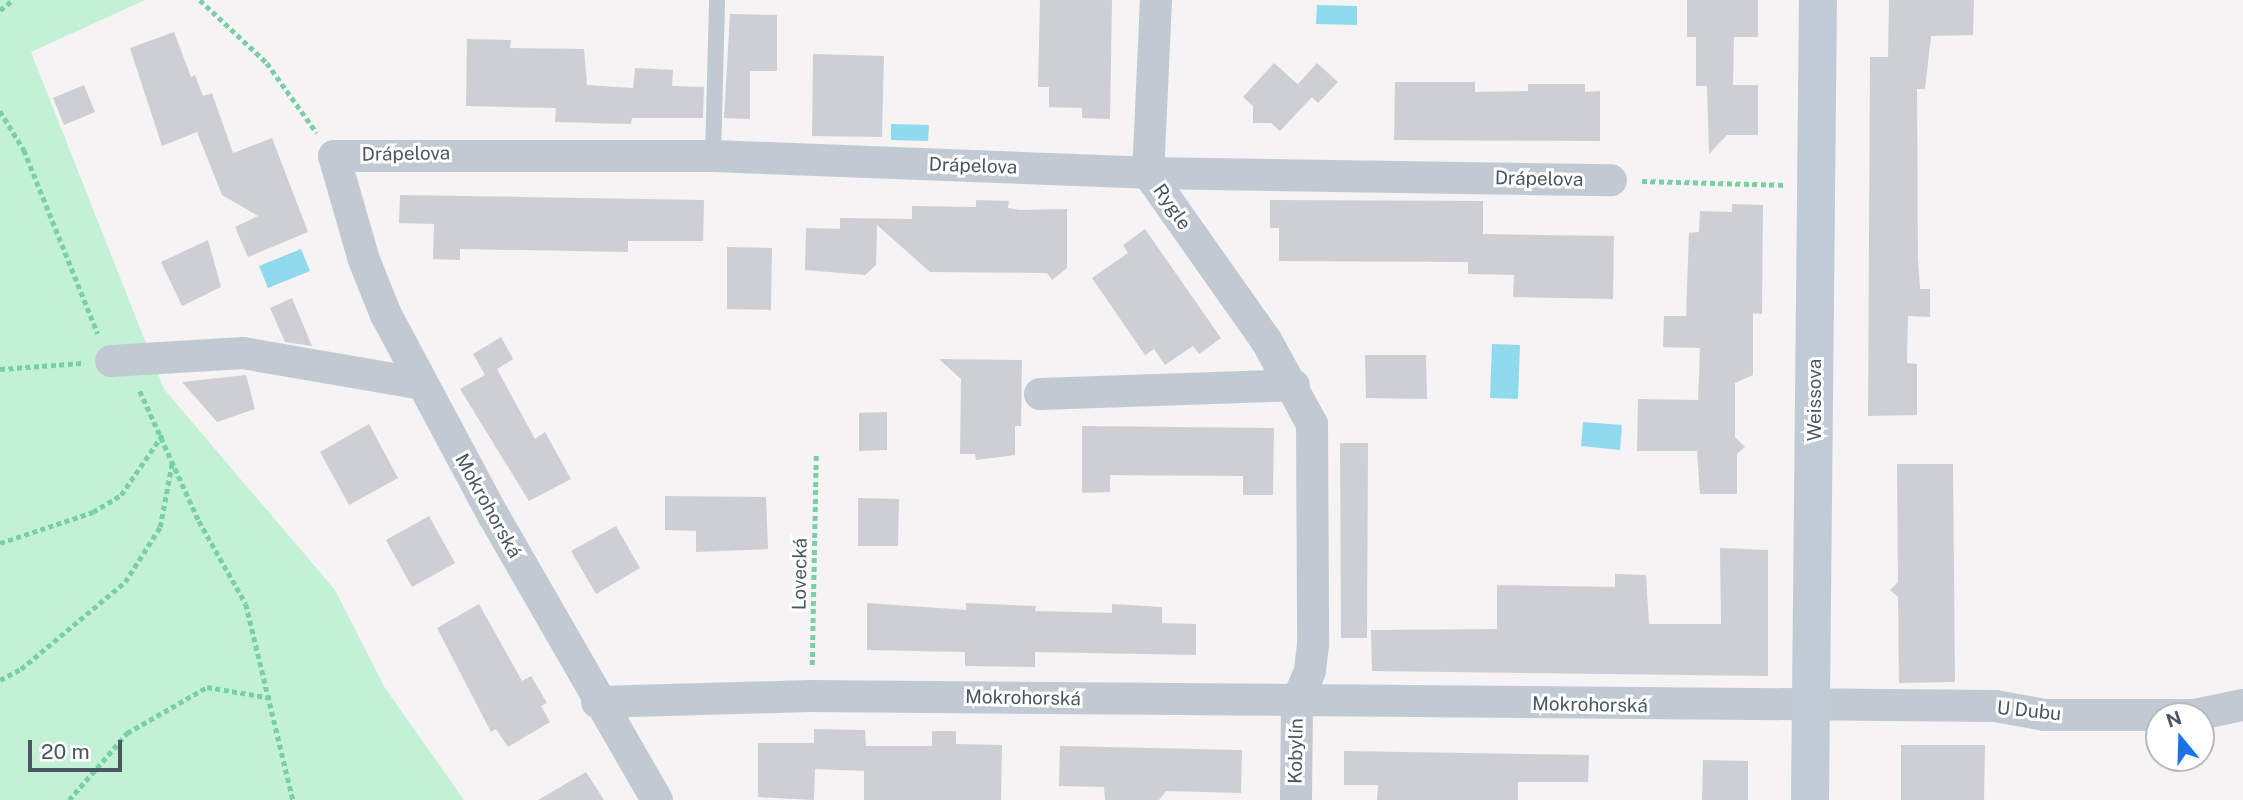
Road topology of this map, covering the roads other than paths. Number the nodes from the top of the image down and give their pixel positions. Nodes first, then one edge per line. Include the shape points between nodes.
1 (717, 0) edge
2 (1156, 0) edge
3 (1818, 0) edge
4 (334, 156) joint
5 (713, 156) junction
6 (1148, 173) junction
7 (1611, 180) road end
8 (111, 361) road end
9 (422, 384) junction
10 (1294, 385) junction
11 (1040, 394) dead end
12 (597, 702) junction
13 (1297, 702) junction
14 (2243, 705) edge
15 (1813, 708) junction
16 (657, 800) edge
17 (1296, 800) edge
18 (1810, 800) edge

1 - 5 lane
2 - 6 street, Rygle
3 - 15 street, Weissova
4 - 5 street, Drápelova
4 - 9 street, Mokrohorská via 373,288
5 - 6 street, Drápelova
6 - 7 street, Drápelova
6 - 10 street, Rygle
8 - 9 street via 243,353
9 - 12 street, Mokrohorská
10 - 11 street
10 - 13 street, Rygle via 1312,424 1313,645 1310,671
12 - 13 street, Mokrohorská via 810,696
12 - 16 street
13 - 15 street, Mokrohorská
13 - 17 street, Kobylín
14 - 15 street, U Dubu via 2195,715 2045,715 1994,706
15 - 18 street, Weissova

